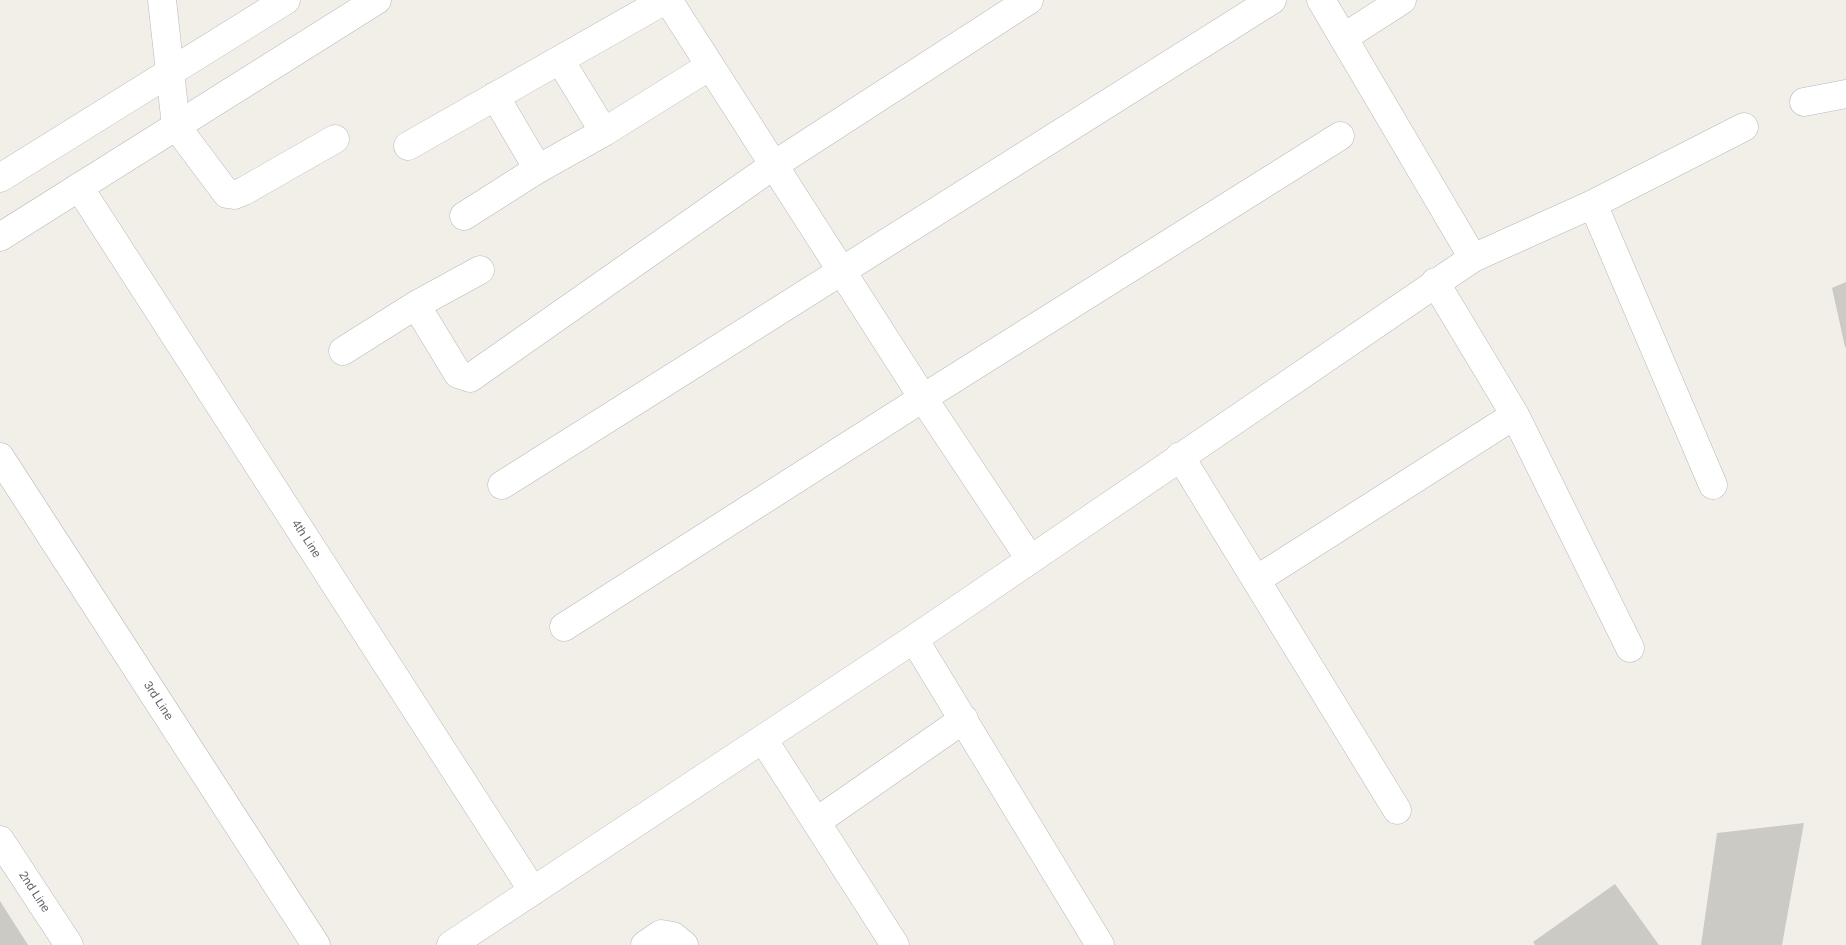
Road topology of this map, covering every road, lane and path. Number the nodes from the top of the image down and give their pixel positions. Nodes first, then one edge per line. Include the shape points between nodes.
1 (162, 0) edge
2 (286, 0) edge
3 (666, 0) edge
4 (1029, 0) edge
5 (1272, 0) edge
6 (1321, 0) edge
7 (1402, 0) edge
8 (370, 2) edge
9 (1343, 38) junction
10 (560, 60) junction
11 (710, 66) junction
12 (170, 73) junction
13 (1846, 94) edge
14 (496, 96) junction
15 (1804, 102) dead end
16 (176, 126) junction
17 (1744, 127) dead end
18 (604, 132) junction
19 (1340, 136) dead end
20 (335, 138) dead end
21 (408, 146) dead end
22 (774, 165) junction
23 (538, 169) junction
24 (0, 178) edge
25 (79, 187) junction
26 (1593, 204) junction
27 (464, 216) dead end
28 (0, 236) edge
29 (1473, 258) junction
30 (480, 270) dead end
31 (841, 270) junction
32 (1435, 282) junction
33 (416, 305) junction
34 (343, 351) dead end
35 (923, 398) junction
36 (1515, 415) junction
37 (1180, 456) junction
38 (0, 457) edge
39 (502, 485) dead end
40 (1713, 485) dead end
41 (1030, 559) junction
42 (1256, 580) junction
43 (564, 627) dead end
44 (914, 639) junction
45 (1630, 648) dead end
46 (964, 719) junction
47 (763, 739) junction
48 (1397, 810) dead end
49 (816, 822) junction
50 (0, 840) edge
51 (533, 891) junction
52 (69, 945) edge
53 (316, 945) edge
54 (451, 945) edge
55 (645, 945) edge
56 (684, 945) edge
57 (894, 945) edge
58 (1100, 945) edge

1 - 12 street
2 - 12 street
3 - 10 street
3 - 11 street
4 - 22 street
5 - 31 street
6 - 9 street
7 - 9 street
8 - 16 street
9 - 29 street
10 - 14 street
10 - 18 street
11 - 18 street
11 - 22 street
12 - 16 street
12 - 24 street
13 - 15 street
14 - 21 street
14 - 23 street
16 - 20 street via 227,194 234,195
16 - 25 street
17 - 26 street
18 - 23 street
19 - 35 street
22 - 31 street
22 - 33 street via 470,378 458,374
23 - 27 street
25 - 28 street
25 - 51 street, 4th Line
26 - 29 street
26 - 40 street
29 - 32 street
30 - 33 street
31 - 35 street
31 - 39 street
32 - 36 street
32 - 37 street
33 - 34 street
35 - 41 street
35 - 43 street
36 - 42 street
36 - 45 street
37 - 41 street
37 - 42 street
38 - 53 street, 3rd Line
41 - 44 street
42 - 48 street
44 - 46 street
44 - 47 street
46 - 49 street
46 - 58 street
47 - 49 street
47 - 51 street
49 - 57 street
50 - 52 street, 2nd Line
51 - 54 street
55 - 56 street via 661,934 673,936

